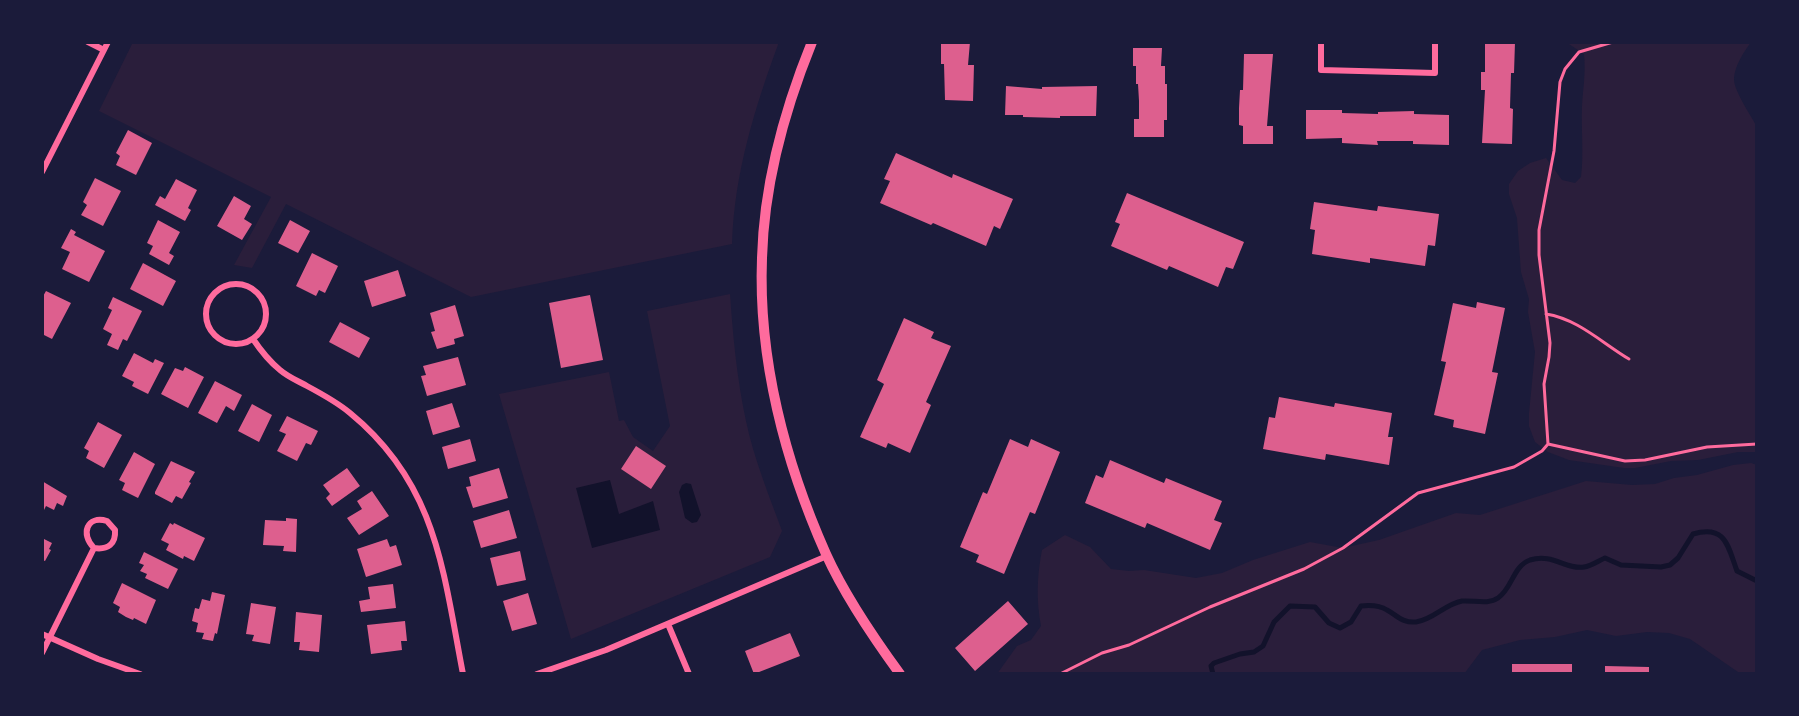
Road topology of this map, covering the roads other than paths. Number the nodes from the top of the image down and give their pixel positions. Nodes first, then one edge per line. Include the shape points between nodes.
1 (88, 42) edge
2 (108, 42) edge
3 (812, 42) edge
4 (1321, 42) edge
5 (1436, 42) edge
6 (104, 50) junction
7 (42, 172) edge
8 (253, 339) junction
9 (94, 548) junction
10 (827, 556) junction
11 (668, 624) junction
12 (42, 634) edge
13 (50, 638) junction
14 (42, 653) edge
15 (140, 674) edge
16 (463, 674) edge
17 (537, 674) edge
18 (689, 674) edge
19 (900, 674) edge

1 - 6 street
2 - 6 street
3 - 10 street via 775,156 766,205 762,282 764,329 781,424
4 - 5 street via 1321,70 1435,73
6 - 7 street
8 - 8 street via 241,344 225,342 209,327 207,305 222,287 247,285 263,300 266,320
8 - 16 street via 281,372 324,394 366,427 399,465 422,504 438,548
9 - 9 street via 102,549 114,541 115,530 107,521 89,525 86,537
9 - 13 street
10 - 11 street
10 - 19 street
11 - 17 street
11 - 18 street
12 - 13 street
13 - 14 street
13 - 15 street

